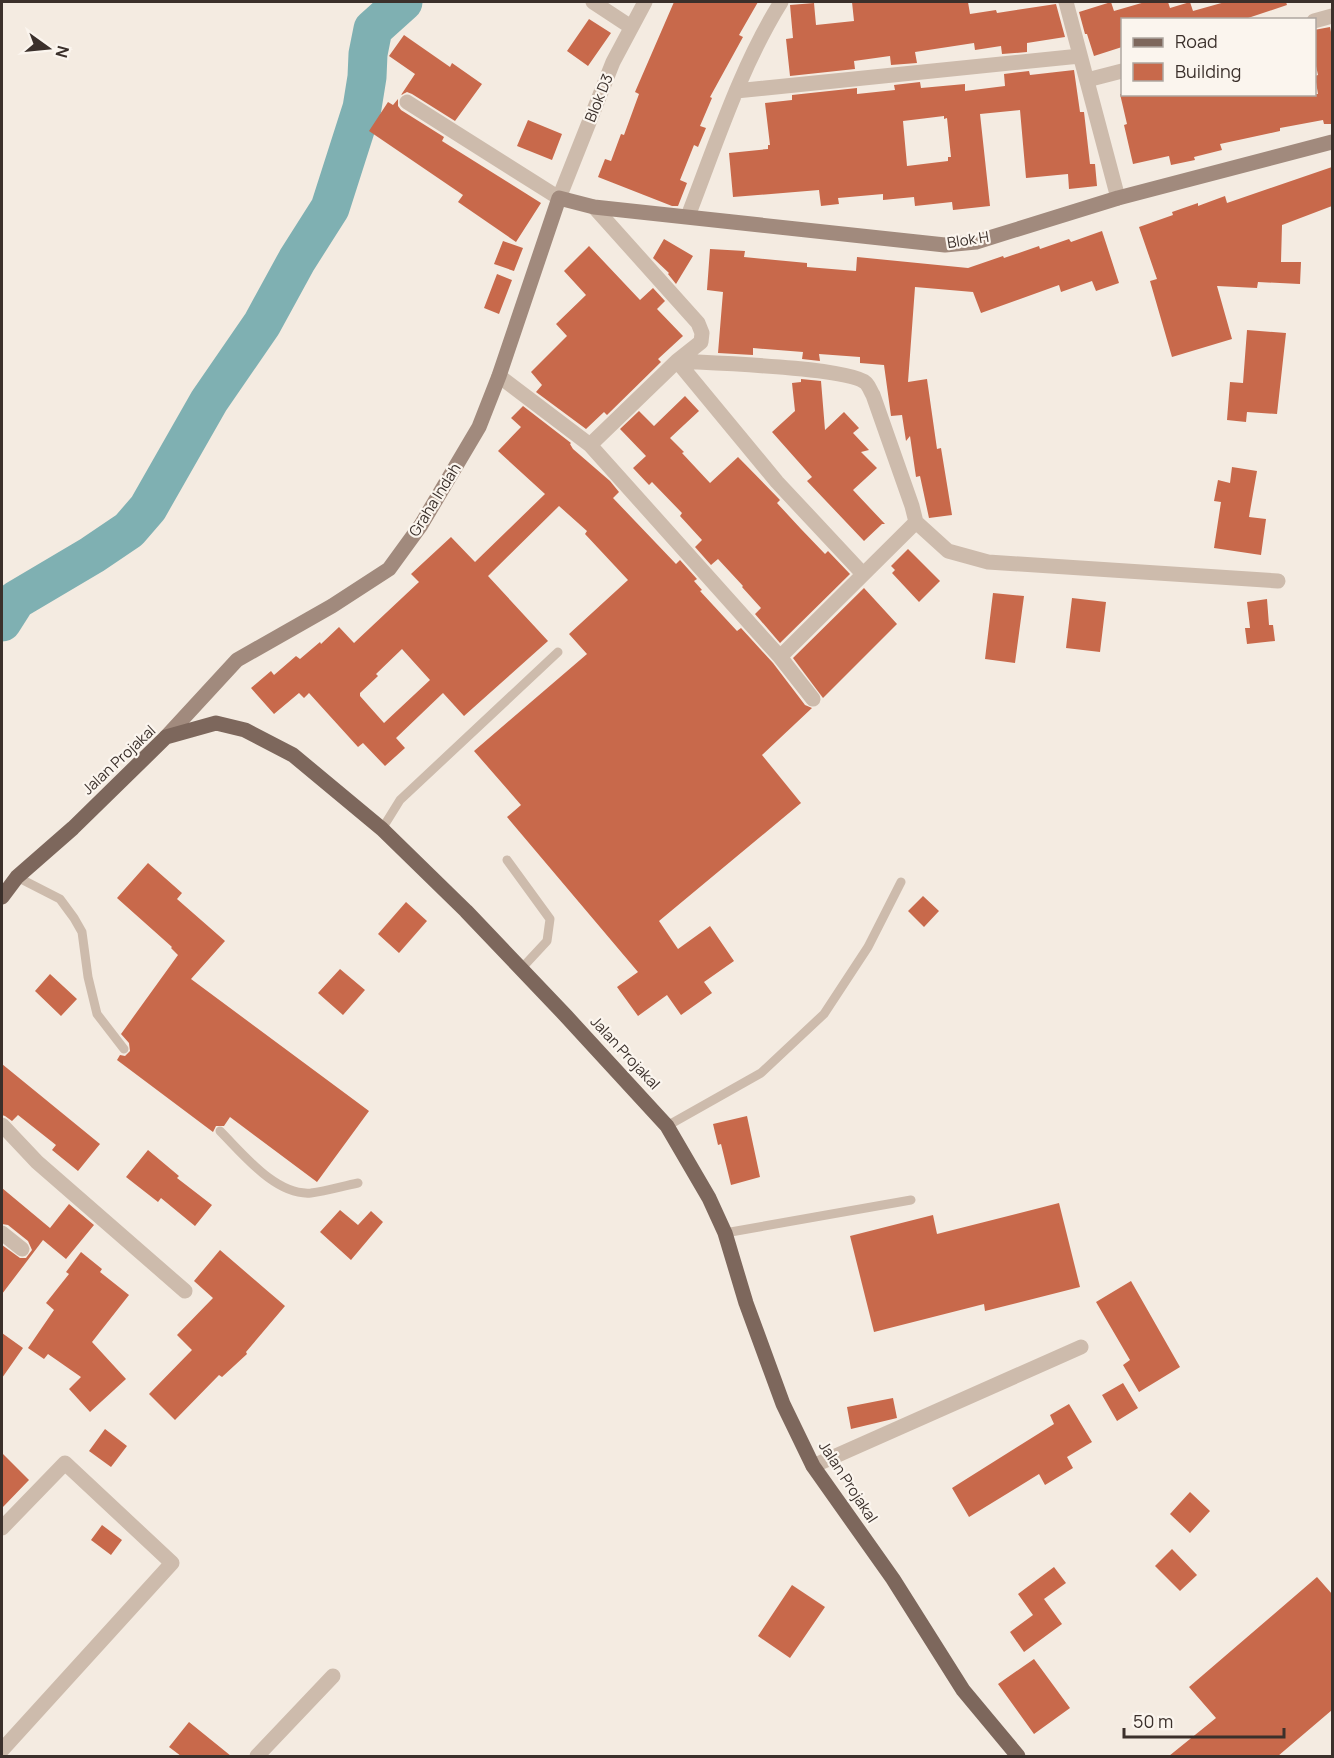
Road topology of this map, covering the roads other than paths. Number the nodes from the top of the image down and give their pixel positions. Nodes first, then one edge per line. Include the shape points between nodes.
1 (593, 2) edge
2 (645, 2) edge
3 (782, 2) edge
4 (1066, 2) edge
5 (1332, 16) edge
6 (1316, 20) edge
7 (631, 27) junction
8 (1080, 56) junction
9 (1121, 71) edge
10 (1087, 80) junction
11 (736, 91) junction
12 (407, 102) dead end
13 (1332, 142) edge
14 (559, 198) junction
15 (1118, 198) junction
16 (594, 207) junction
17 (688, 216) junction
18 (677, 361) junction
19 (499, 376) junction
20 (590, 445) junction
21 (916, 522) junction
22 (863, 574) junction
23 (1278, 581) dead end
24 (558, 652) dead end
25 (780, 657) junction
26 (813, 699) dead end
27 (166, 738) junction
28 (382, 830) junction
29 (507, 860) dead end
30 (17, 877) junction
31 (901, 882) dead end
32 (2, 897) edge
33 (521, 969) junction
34 (124, 1049) dead end
35 (2, 1125) edge
36 (667, 1126) junction
37 (220, 1131) dead end
38 (358, 1183) dead end
39 (911, 1200) dead end
40 (2, 1233) edge
41 (725, 1233) junction
42 (22, 1249) dead end
43 (185, 1291) dead end
44 (1081, 1347) dead end
45 (813, 1466) junction
46 (2, 1528) edge
47 (333, 1676) dead end
48 (2, 1750) edge
49 (258, 1756) edge
50 (1018, 1756) edge

1 - 7 street
2 - 7 street, Blok D3
3 - 11 street via 767,24
4 - 8 street
5 - 6 street
7 - 14 street, Blok D3 via 613,62
8 - 10 street
8 - 11 street
9 - 10 street
10 - 15 street
11 - 17 street
12 - 14 street
13 - 15 street, Blok H
14 - 16 street
14 - 19 street, Graha Indah
15 - 17 street, Blok H via 976,242 945,245
16 - 17 street, Blok H
16 - 18 street via 698,323 702,342
18 - 20 street
18 - 21 street via 815,371 851,376 866,383
18 - 22 street via 777,482
19 - 20 street
19 - 27 street, Graha Indah via 479,427 421,525 389,569 237,660
20 - 25 street
21 - 22 street
21 - 23 street via 948,551 988,562
22 - 25 street
24 - 28 lane via 400,800
25 - 26 street
27 - 28 main road, Jalan Projakal via 216,723 245,730 293,755
27 - 30 main road, Jalan Projakal
28 - 33 main road, Jalan Projakal
29 - 33 lane via 550,919 547,940
30 - 32 main road, Jalan Projakal
30 - 34 lane via 60,899 74,918 82,932 97,1014
31 - 36 lane via 868,947 824,1014 761,1073
33 - 36 main road, Jalan Projakal
35 - 43 street via 37,1162
36 - 41 main road, Jalan Projakal
37 - 38 lane via 273,1182 289,1190 309,1193
39 - 41 lane
40 - 42 street
41 - 45 main road, Jalan Projakal via 783,1404
44 - 45 street
45 - 50 main road, Jalan Projakal via 963,1690
46 - 48 street via 65,1463 172,1563
47 - 49 street

